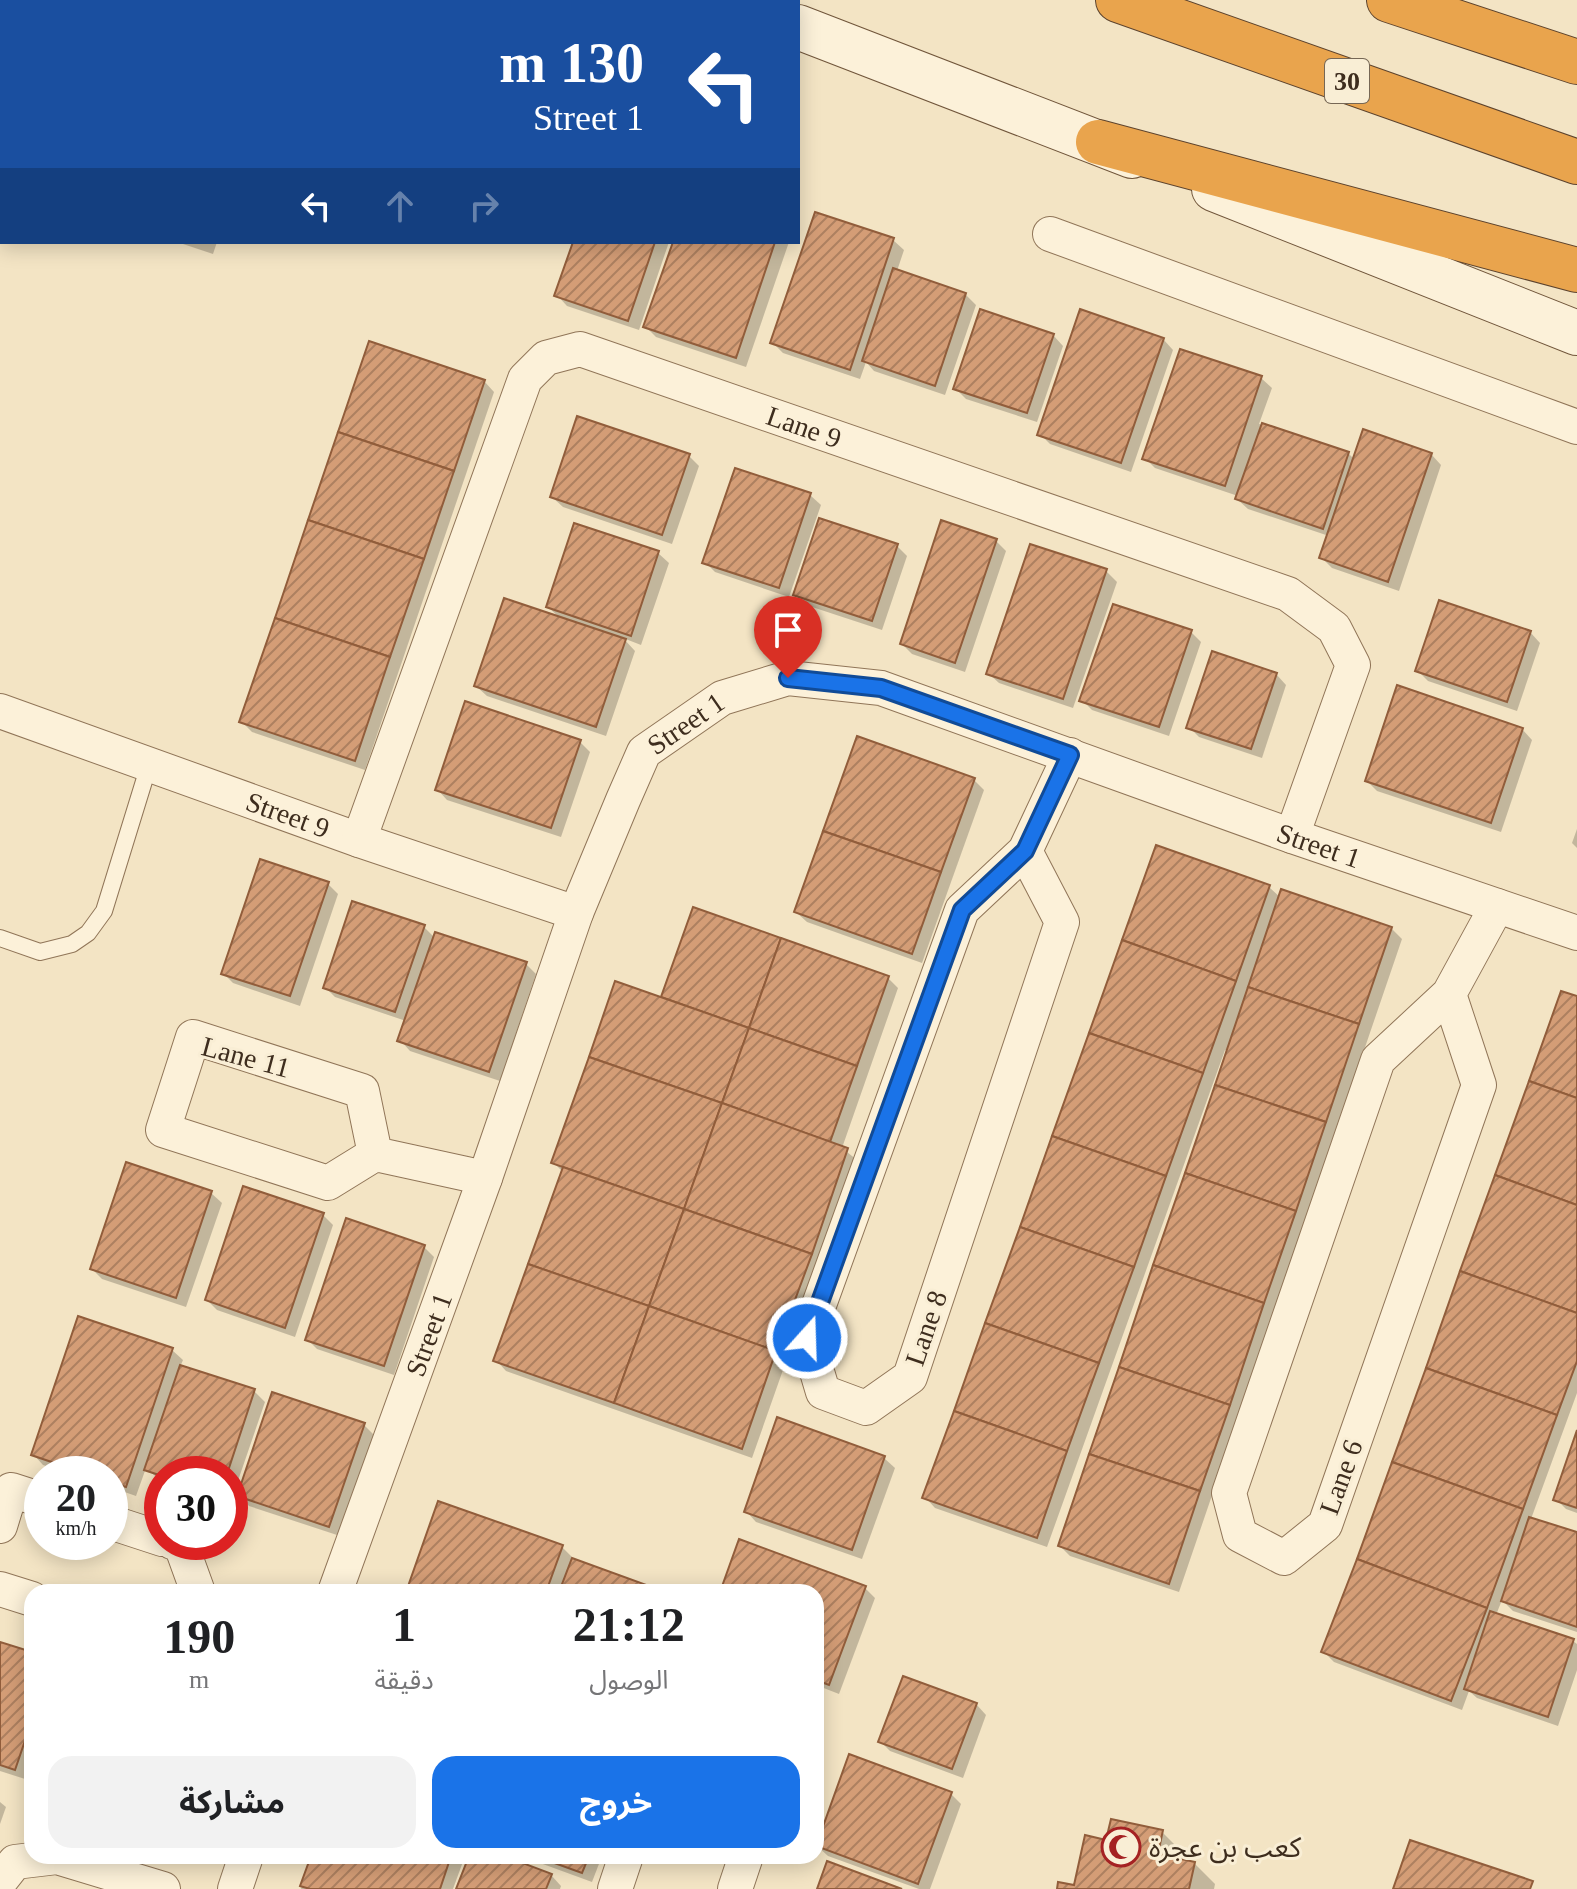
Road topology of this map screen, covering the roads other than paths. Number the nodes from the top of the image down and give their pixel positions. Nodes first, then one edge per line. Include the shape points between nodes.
1 (1118, 0) edge
2 (1389, 0) edge
3 (800, 28) edge
4 (800, 39) edge
5 (1577, 62) edge
6 (934, 78) junction
7 (1098, 142) junction
8 (1577, 162) edge
9 (1050, 234) dead end
10 (1577, 270) edge
11 (1577, 333) edge
12 (1577, 427) edge
13 (0, 711) edge
14 (1070, 755) junction
15 (149, 765) junction
16 (1292, 836) junction
17 (359, 840) junction
18 (1025, 851) junction
19 (1497, 906) junction
20 (576, 913) junction
21 (1577, 933) edge
22 (0, 938) edge
23 (1449, 994) junction
24 (375, 1154) junction
25 (485, 1178) junction
26 (24, 1494) edge
27 (0, 1526) edge
28 (186, 1560) edge
29 (195, 1584) edge
30 (338, 1584) edge
31 (0, 1589) edge
32 (24, 1596) edge
33 (24, 1861) edge
34 (80, 1864) edge
35 (243, 1864) edge
36 (623, 1864) edge
37 (743, 1864) edge
38 (0, 1881) edge
39 (163, 1889) edge
40 (235, 1889) edge
41 (615, 1889) edge
42 (735, 1889) edge

1 - 8 highway, 30
2 - 5 highway
3 - 6 main road
4 - 6 lane
6 - 7 main road
7 - 10 highway
7 - 11 main road
9 - 12 street
13 - 15 street, Street 9
14 - 16 street, Street 1
14 - 18 street, Lane 8
14 - 20 street, Street 1 via 881,688 788,678 722,698 644,752
15 - 17 street, Street 9
15 - 22 lane via 104,911 88,933 72,944 40,952
16 - 17 street, Lane 9 via 1353,665 1334,628 1288,594 580,349 546,358 525,379
16 - 19 street, Street 1
17 - 20 street, Street 9
18 - 18 street, Lane 8 via 962,910 807,1338 823,1392 866,1408 910,1377 1062,922
19 - 21 street, Street 1
19 - 23 street, Lane 6
20 - 25 street, Street 1
23 - 23 street, Lane 6 via 1378,1060 1229,1493 1240,1535 1284,1558 1325,1525 1479,1085
24 - 24 street, Lane 11 via 328,1183 163,1130 193,1037 362,1091
24 - 25 street
25 - 30 street, Street 1
26 - 27 street via 11,1490
28 - 29 street
31 - 32 street
33 - 38 street via 15,1862
34 - 39 street
35 - 40 street
36 - 41 street
37 - 42 street

